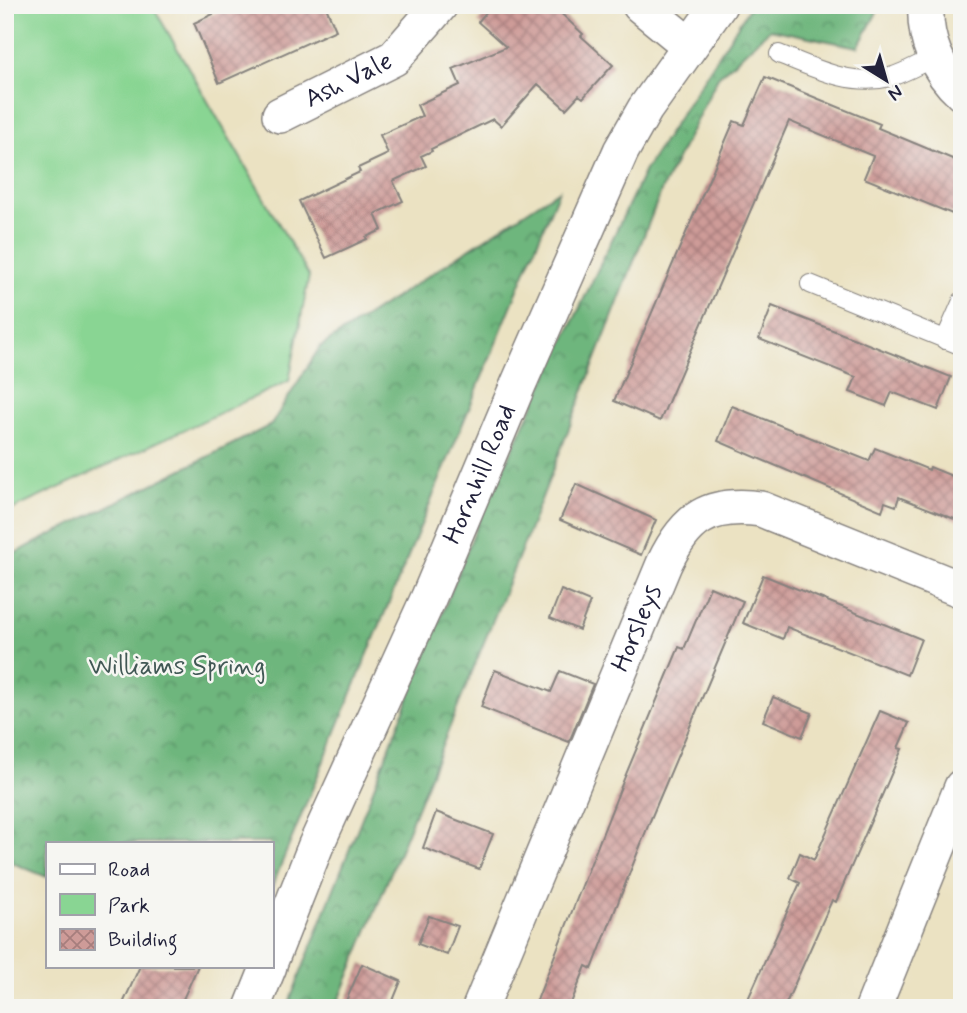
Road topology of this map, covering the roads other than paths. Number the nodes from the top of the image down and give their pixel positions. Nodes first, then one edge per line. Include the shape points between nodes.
1 (440, 5) edge
2 (640, 5) edge
3 (719, 5) edge
4 (926, 5) edge
5 (689, 45) junction
6 (779, 54) dead end
7 (935, 57) junction
8 (962, 93) edge
9 (280, 116) dead end
10 (810, 284) dead end
11 (962, 301) edge
12 (953, 343) edge
13 (962, 590) edge
14 (962, 787) edge
15 (273, 954) edge
16 (268, 968) edge
17 (881, 1005) edge
18 (252, 1008) edge
19 (480, 1008) edge

1 - 9 street, Ash Vale via 394,58
2 - 5 street
3 - 5 street, Hornhill Road
4 - 7 street
5 - 15 street, Hornhill Road via 621,151 316,845
6 - 7 lane via 861,81 891,77
7 - 8 street
10 - 12 lane
11 - 12 lane
13 - 19 street, Horsleys via 761,509 718,508 685,528 664,564
14 - 17 street
16 - 18 street

